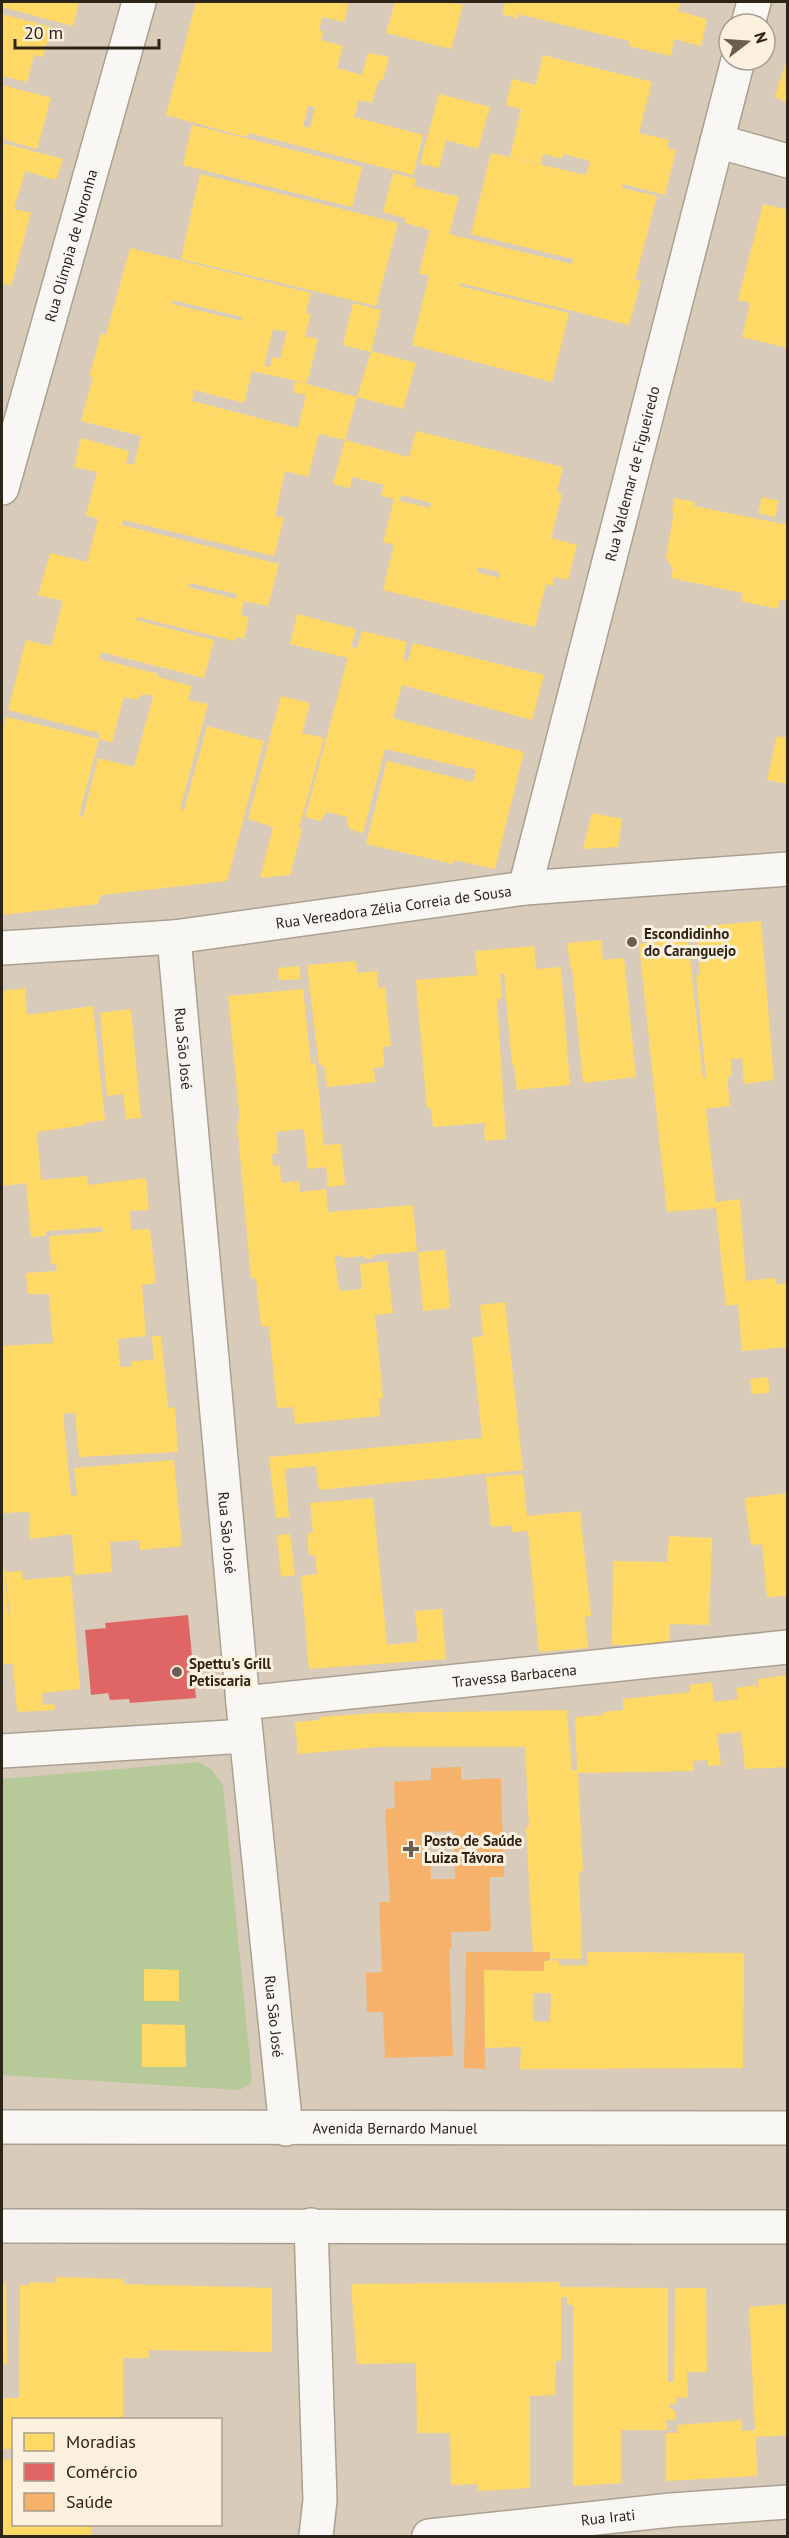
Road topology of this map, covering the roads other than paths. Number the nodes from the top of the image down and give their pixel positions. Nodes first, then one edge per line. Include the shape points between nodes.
1 (139, 2) edge
2 (735, 72) edge
3 (717, 141) junction
4 (788, 161) edge
5 (2, 488) edge
6 (788, 869) edge
7 (525, 888) junction
8 (174, 937) junction
9 (2, 948) edge
10 (788, 1647) edge
11 (243, 1703) junction
12 (246, 1736) junction
13 (2, 1751) edge
14 (2, 2127) edge
15 (788, 2128) edge
16 (285, 2129) junction
17 (312, 2225) junction
18 (2, 2226) edge
19 (788, 2227) edge
20 (788, 2502) edge
21 (316, 2536) edge
22 (429, 2536) edge

1 - 5 street, Rua Olímpia de Noronha
2 - 3 street, Rua Valdemar de Figueiredo
3 - 4 street
3 - 7 street, Rua Valdemar de Figueiredo
6 - 7 street, Rua Vereadora Zélia Correia de Sousa
7 - 8 street, Rua Vereadora Zélia Correia de Sousa
8 - 9 street, Rua Vereadora Zélia Correia de Sousa
8 - 11 street, Rua São José
10 - 11 street, Travessa Barbacena
11 - 12 street, Rua São José
12 - 13 street
12 - 16 street, Rua São José
14 - 16 street, Avenida Bernardo Manuel
15 - 16 street, Avenida Bernardo Manuel
17 - 18 street
17 - 19 street
17 - 21 street via 320,2500
20 - 22 street, Rua Irati via 671,2510

